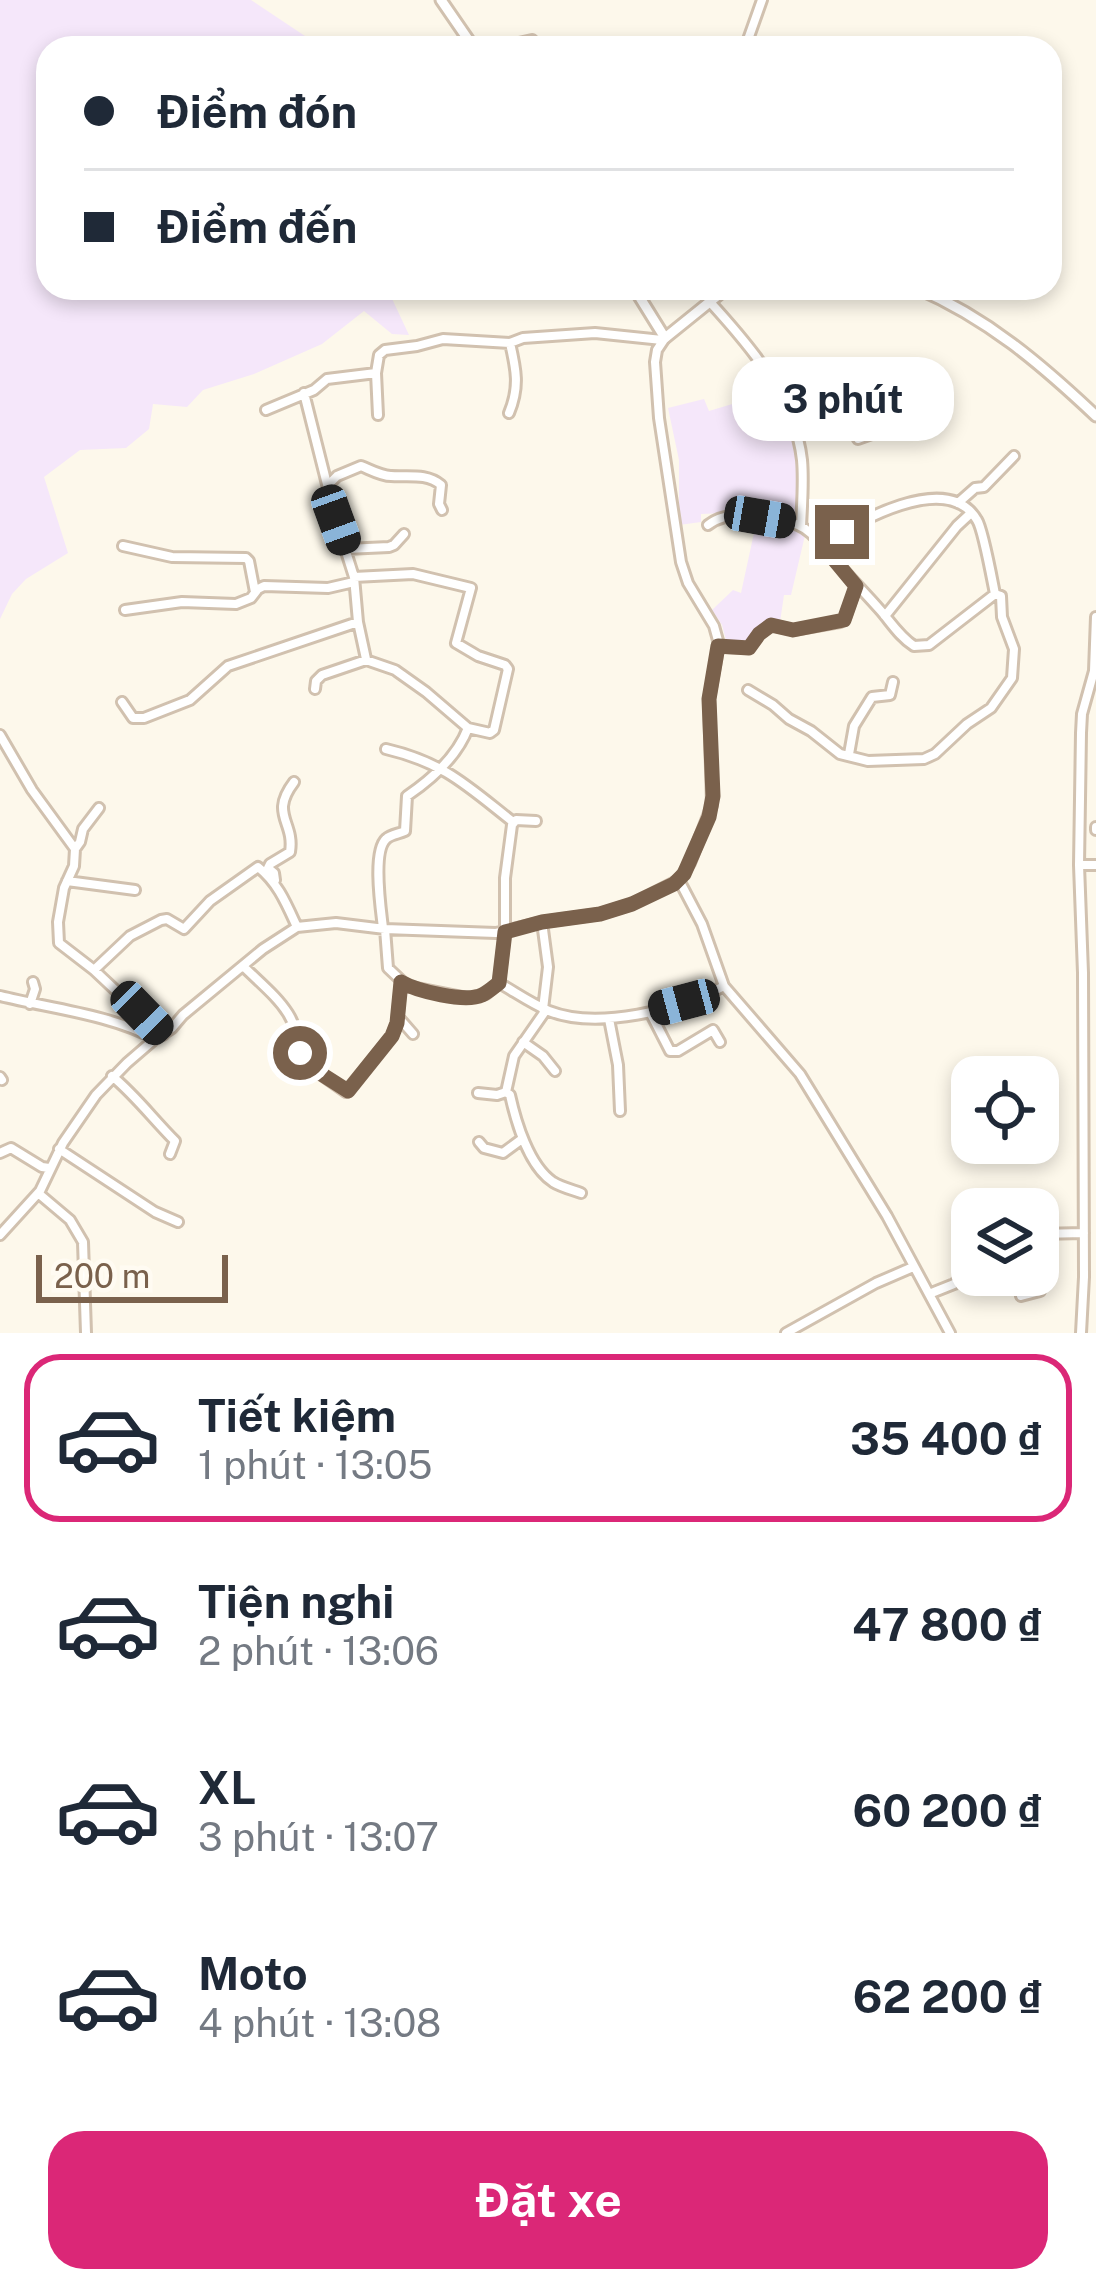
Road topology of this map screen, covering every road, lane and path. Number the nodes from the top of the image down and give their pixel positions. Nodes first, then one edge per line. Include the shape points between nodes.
1 (441, 0) edge
2 (762, 0) edge
3 (466, 36) edge
4 (749, 36) edge
5 (641, 300) edge
6 (712, 300) edge
7 (939, 300) edge
8 (710, 302) junction
9 (664, 339) junction
10 (510, 343) junction
11 (376, 373) junction
12 (304, 393) junction
13 (789, 408) junction
14 (266, 410) dead end
15 (509, 413) dead end
16 (378, 415) dead end
17 (1096, 416) edge
18 (889, 428) dead end
19 (1013, 457) dead end
20 (329, 484) junction
21 (958, 502) junction
22 (442, 510) dead end
23 (971, 513) junction
24 (708, 525) dead end
25 (802, 526) junction
26 (404, 534) dead end
27 (822, 545) junction
28 (123, 546) dead end
29 (346, 549) junction
30 (354, 580) junction
31 (856, 586) junction
32 (995, 594) junction
33 (255, 595) junction
34 (125, 610) dead end
35 (885, 616) junction
36 (1096, 617) edge
37 (358, 622) junction
38 (718, 646) junction
39 (367, 660) junction
40 (893, 682) dead end
41 (314, 689) dead end
42 (748, 690) dead end
43 (122, 702) dead end
44 (469, 728) junction
45 (0, 735) edge
46 (386, 749) dead end
47 (849, 754) junction
48 (441, 767) junction
49 (294, 782) dead end
50 (99, 808) dead end
51 (536, 821) dead end
52 (513, 822) junction
53 (74, 849) junction
54 (1079, 865) junction
55 (1096, 865) edge
56 (679, 880) junction
57 (67, 881) junction
58 (278, 888) junction
59 (135, 890) dead end
60 (542, 922) junction
61 (297, 927) junction
62 (384, 928) junction
63 (505, 932) junction
64 (243, 966) junction
65 (94, 970) junction
66 (33, 982) dead end
67 (401, 982) junction
68 (499, 983) junction
69 (724, 986) junction
70 (0, 996) edge
71 (30, 1004) junction
72 (544, 1009) junction
73 (650, 1012) junction
74 (398, 1016) junction
75 (609, 1019) junction
76 (413, 1034) dead end
77 (160, 1036) junction
78 (523, 1042) junction
79 (720, 1042) dead end
80 (555, 1071) dead end
81 (112, 1076) junction
82 (506, 1092) junction
83 (478, 1093) dead end
84 (620, 1111) dead end
85 (522, 1139) junction
86 (479, 1142) dead end
87 (59, 1149) junction
88 (0, 1153) edge
89 (170, 1154) dead end
90 (50, 1168) junction
91 (38, 1193) junction
92 (581, 1193) dead end
93 (178, 1222) dead end
94 (1084, 1233) junction
95 (1059, 1234) edge
96 (0, 1235) edge
97 (913, 1267) junction
98 (951, 1285) edge
99 (929, 1294) junction
100 (86, 1333) edge
101 (786, 1333) edge
102 (950, 1333) edge
103 (1081, 1333) edge

1 - 3 street
2 - 4 street
5 - 9 street
6 - 8 street
7 - 17 street via 1029,354
8 - 9 street
8 - 13 street
9 - 10 street via 595,333
9 - 38 street via 655,362 659,418 681,562
10 - 11 street via 443,339 385,350
10 - 15 street via 518,377
11 - 12 street via 327,379
11 - 16 street
12 - 14 street
12 - 20 street
13 - 18 street via 831,388 858,439
13 - 25 street via 803,464
19 - 21 street
20 - 22 street via 361,466 434,478
20 - 29 street
21 - 23 street
21 - 27 street via 885,509
23 - 32 street via 980,522
23 - 35 street
24 - 25 street via 744,515
25 - 27 street
26 - 29 street via 389,547
27 - 31 street
28 - 33 street via 172,557 246,558
29 - 30 street
30 - 33 street via 328,588 264,586
30 - 37 street
30 - 44 street via 412,574 470,588 456,643 508,669 494,730
31 - 35 street
31 - 38 street via 840,622 771,625 749,648
32 - 35 street via 924,647 907,642
32 - 47 street via 1014,669 994,706 924,759
33 - 34 street via 236,604
36 - 54 street via 1082,721
37 - 39 street
37 - 43 street via 228,666 195,696 144,718 133,718
38 - 56 street via 709,699 712,805
39 - 41 street via 322,675
39 - 44 street via 395,670
40 - 47 street via 890,695 872,697 854,726
42 - 47 street
44 - 48 street
45 - 53 street
46 - 48 street
48 - 52 street
48 - 62 street via 406,796 404,831 383,843
49 - 58 street via 281,809 290,852 268,868
50 - 53 street
51 - 52 street
52 - 63 street
53 - 57 street
54 - 55 street
54 - 94 street
56 - 60 street via 600,914
56 - 69 street
57 - 59 street
57 - 65 street via 59,941
58 - 61 street
58 - 65 street via 256,868 184,928 161,920
60 - 63 street
60 - 72 street
61 - 62 street
61 - 64 street
62 - 63 street
62 - 67 street via 388,968
63 - 68 street
64 - 74 street via 287,1011 301,1059 345,1091 384,1047
64 - 77 street
65 - 77 street
66 - 71 street
67 - 68 street via 468,998
67 - 74 street
68 - 72 street
69 - 73 street
69 - 97 street via 800,1074
70 - 71 street
71 - 77 street
72 - 75 street
72 - 78 street
73 - 75 street
73 - 79 street via 670,1051 712,1030
74 - 76 street
75 - 84 street
77 - 81 street
78 - 80 street
78 - 82 street
81 - 87 street
81 - 89 street via 175,1141
82 - 83 street
82 - 85 street
85 - 86 street via 503,1153
85 - 92 street via 551,1181
87 - 90 street
87 - 93 street
88 - 90 street via 11,1148
90 - 91 street
91 - 96 street
91 - 100 street via 83,1242
94 - 95 street
94 - 103 street
97 - 99 street
97 - 101 street
98 - 99 street
99 - 102 street

